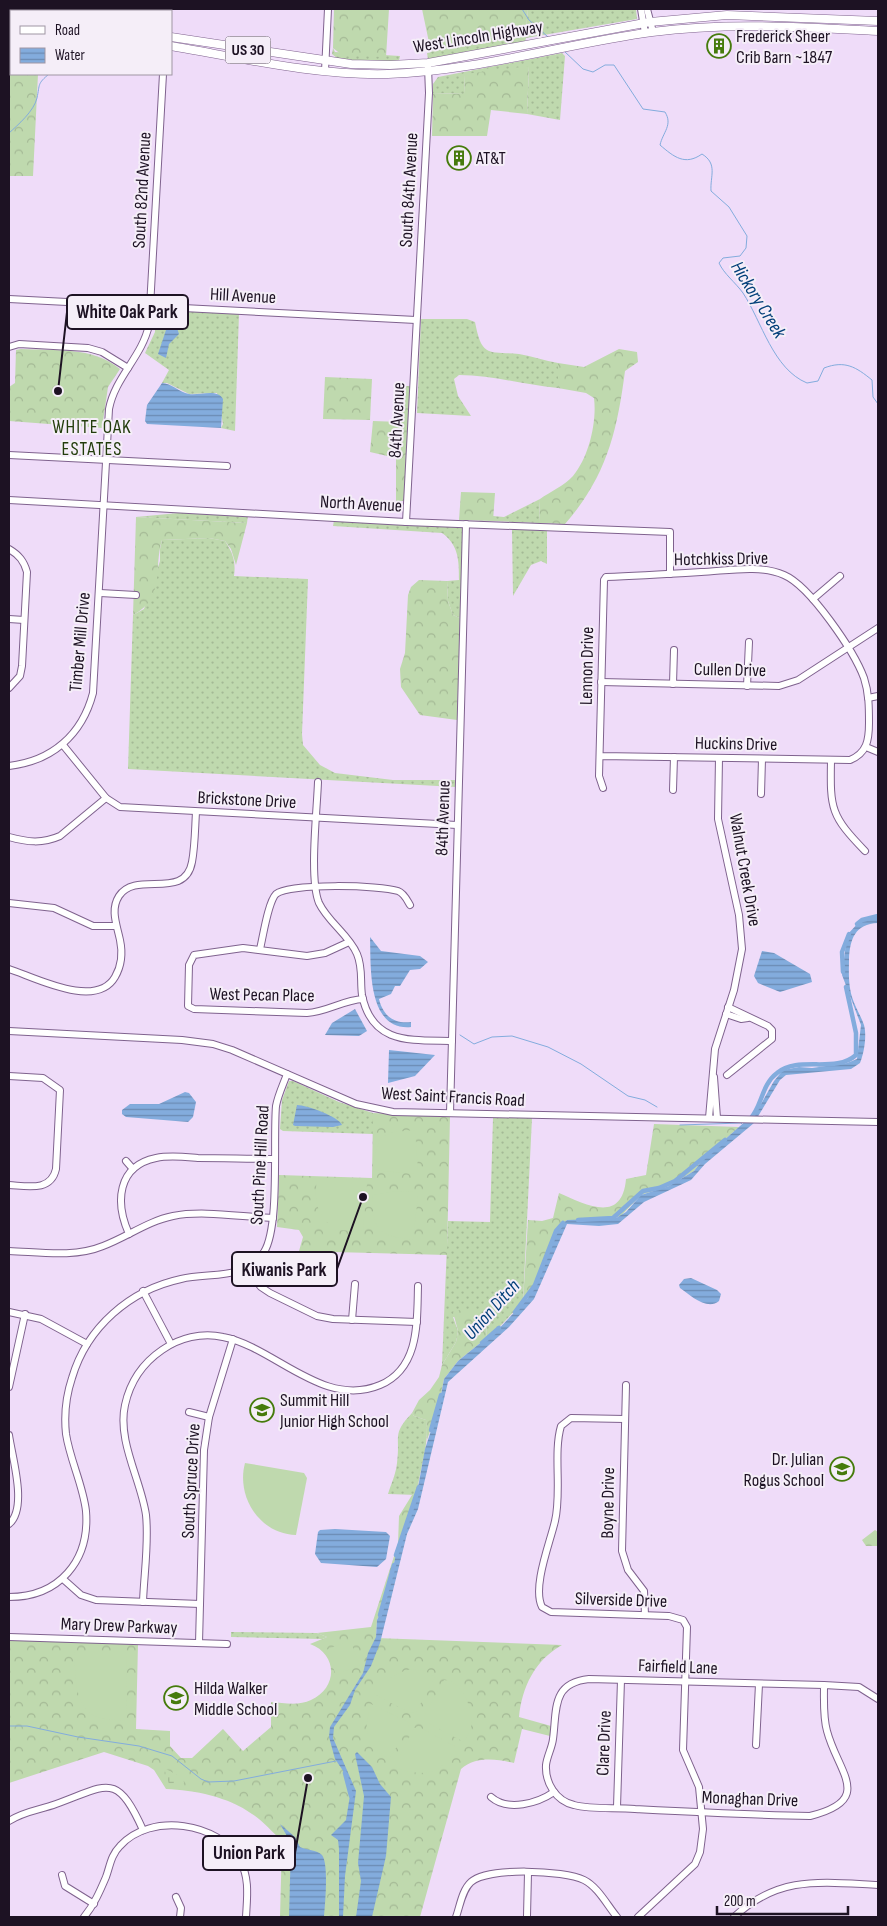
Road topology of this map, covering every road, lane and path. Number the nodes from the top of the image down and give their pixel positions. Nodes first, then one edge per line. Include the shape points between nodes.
1 (328, 9) edge
2 (641, 9) edge
3 (647, 9) edge
4 (878, 21) edge
5 (647, 22) junction
6 (878, 31) edge
7 (649, 32) junction
8 (172, 38) edge
9 (172, 46) edge
10 (325, 61) junction
11 (428, 63) junction
12 (325, 70) junction
13 (429, 72) junction
14 (163, 75) edge
15 (9, 300) edge
16 (151, 307) junction
17 (416, 320) junction
18 (9, 347) edge
19 (128, 368) junction
20 (9, 455) edge
21 (107, 459) junction
22 (227, 466) dead end
23 (9, 500) edge
24 (104, 504) junction
25 (406, 522) junction
26 (466, 524) junction
27 (9, 549) edge
28 (670, 574) junction
29 (840, 576) dead end
30 (606, 577) joint
31 (100, 594) junction
32 (136, 595) dead end
33 (813, 598) junction
34 (9, 619) edge
35 (24, 620) junction
36 (878, 628) edge
37 (748, 642) dead end
38 (847, 648) junction
39 (674, 650) dead end
40 (601, 682) junction
41 (674, 684) junction
42 (747, 686) junction
43 (9, 688) edge
44 (878, 696) edge
45 (868, 698) junction
46 (63, 744) junction
47 (866, 747) junction
48 (878, 752) edge
49 (600, 756) junction
50 (674, 757) junction
51 (719, 758) junction
52 (762, 760) junction
53 (830, 761) junction
54 (9, 766) edge
55 (318, 782) dead end
56 (602, 788) dead end
57 (673, 790) dead end
58 (761, 794) dead end
59 (106, 798) junction
60 (196, 812) junction
61 (317, 818) junction
62 (458, 825) junction
63 (9, 838) edge
64 (865, 851) dead end
65 (315, 886) junction
66 (9, 904) edge
67 (410, 905) dead end
68 (116, 926) junction
69 (349, 942) junction
70 (260, 949) junction
71 (9, 969) edge
72 (363, 999) junction
73 (728, 1007) junction
74 (726, 1014) junction
75 (748, 1018) junction
76 (9, 1031) edge
77 (452, 1042) junction
78 (713, 1073) junction
79 (287, 1074) junction
80 (727, 1075) dead end
81 (9, 1076) edge
82 (450, 1113) junction
83 (710, 1118) junction
84 (717, 1118) junction
85 (878, 1122) edge
86 (274, 1159) junction
87 (126, 1160) dead end
88 (133, 1169) junction
89 (9, 1184) edge
90 (273, 1218) junction
91 (129, 1234) junction
92 (9, 1251) edge
93 (246, 1269) junction
94 (355, 1284) dead end
95 (418, 1286) dead end
96 (144, 1291) junction
97 (9, 1312) edge
98 (25, 1314) junction
99 (352, 1320) junction
100 (417, 1322) junction
101 (233, 1339) junction
102 (87, 1344) junction
103 (171, 1344) junction
104 (10, 1370) edge
105 (626, 1385) dead end
106 (9, 1387) edge
107 (189, 1412) dead end
108 (209, 1417) junction
109 (625, 1419) junction
110 (9, 1434) edge
111 (9, 1524) edge
112 (63, 1579) junction
113 (9, 1597) edge
114 (143, 1602) junction
115 (200, 1604) junction
116 (645, 1615) junction
117 (9, 1637) edge
118 (199, 1643) junction
119 (227, 1644) dead end
120 (621, 1680) junction
121 (686, 1682) junction
122 (759, 1684) junction
123 (824, 1686) junction
124 (878, 1699) edge
125 (756, 1745) dead end
126 (554, 1792) junction
127 (491, 1797) dead end
128 (617, 1807) junction
129 (701, 1814) junction
130 (9, 1821) edge
131 (143, 1830) junction
132 (528, 1873) junction
133 (62, 1875) dead end
134 (878, 1885) edge
135 (176, 1897) dead end
136 (94, 1904) junction
137 (527, 1916) dead end
138 (84, 1917) edge
139 (180, 1917) edge
140 (246, 1917) edge
141 (456, 1917) edge
142 (617, 1917) edge
143 (638, 1917) edge
144 (734, 1917) edge

1 - 10 street
2 - 5 street
3 - 5 street
4 - 5 main road, West Lincoln Highway / US 30 via 727,15
5 - 7 street
5 - 11 main road, West Lincoln Highway / US 30
6 - 7 main road, West Lincoln Highway / US 30 via 727,25
7 - 13 main road, West Lincoln Highway / US 30
8 - 10 main road, West Lincoln Highway / US 30
9 - 12 main road, West Lincoln Highway / US 30
10 - 11 main road, West Lincoln Highway / US 30 via 374,65
10 - 12 street
11 - 13 street, South 84th Avenue
12 - 13 main road, West Lincoln Highway / US 30 via 374,74
13 - 17 street, South 84th Avenue
14 - 16 street, South 82nd Avenue
15 - 16 street, Hill Avenue
16 - 17 street, Hill Avenue
16 - 19 street, South 82nd Avenue via 146,338
17 - 25 street, 84th Avenue
18 - 19 street via 19,344 88,348 102,352
19 - 21 street, Timber Mill Drive via 111,396
20 - 21 street
21 - 22 street
21 - 24 street, Timber Mill Drive
23 - 24 street, North Avenue
24 - 25 street, North Avenue
24 - 31 street, Timber Mill Drive
25 - 26 street, North Avenue
26 - 28 street, North Avenue via 670,532
26 - 62 street, 84th Avenue
27 - 35 street via 18,554 27,572
28 - 30 street, Hotchkiss Drive
28 - 33 street, Hotchkiss Drive via 765,570 784,575
29 - 33 street
30 - 40 street, Lennon Drive
31 - 32 street
31 - 46 street, Timber Mill Drive via 93,692 80,725
33 - 38 street, Hotchkiss Drive
34 - 35 street
35 - 43 street via 22,670
36 - 38 street, Cullen Drive
37 - 42 street
38 - 42 street, Cullen Drive via 798,680 779,686
38 - 45 street, Hotchkiss Drive via 861,672
39 - 41 street
40 - 41 street, Cullen Drive
40 - 49 street, Lennon Drive
41 - 42 street, Cullen Drive
44 - 45 street
45 - 47 street, Hotchkiss Drive
46 - 54 street, Timber Mill Drive via 38,759
46 - 59 street, Brickstone Drive
47 - 48 street
47 - 53 street, Huckins Drive via 853,759
49 - 50 street, Huckins Drive
49 - 56 street, Lennon Drive
50 - 51 street, Huckins Drive
50 - 57 street
51 - 52 street, Huckins Drive
51 - 73 street, Walnut Creek Drive via 719,832 742,932 740,968
52 - 53 street, Huckins Drive
52 - 58 street
53 - 64 street via 830,796 835,815
55 - 61 street
59 - 60 street, Brickstone Drive via 120,807
59 - 63 street via 51,840 32,842
60 - 61 street, Brickstone Drive
60 - 68 street via 190,870 171,883 128,888 115,905
61 - 62 street, Brickstone Drive
61 - 65 street
62 - 77 street, 84th Avenue
65 - 67 street via 398,891
65 - 69 street via 320,904
65 - 70 street via 281,891 274,896
66 - 68 street via 54,908 94,926
68 - 71 street via 122,960 112,982 103,988 75,991
69 - 70 street via 325,953 307,956
69 - 72 street via 362,964
70 - 72 street, West Pecan Place via 228,948 194,955 188,965 188,1006 194,1009 307,1013 322,1012 349,1000
72 - 77 street via 367,1014 390,1035 406,1040
73 - 74 street, Walnut Creek Drive
73 - 75 street
74 - 75 street
74 - 78 street, Walnut Creek Drive via 718,1037
75 - 80 street via 768,1026 772,1030 772,1039
76 - 79 street, West Saint Francis Road via 199,1041 232,1050
77 - 82 street, 84th Avenue
78 - 83 street, Walnut Creek Drive
78 - 84 street, Walnut Creek Drive via 717,1089
79 - 82 street, West Saint Francis Road via 337,1097 375,1109
79 - 86 street, South Pine Hill Road via 277,1105
81 - 89 street via 43,1078 60,1090 53,1177 39,1186
82 - 83 street, West Saint Francis Road
83 - 84 street, West Saint Francis Road
84 - 85 street, West Saint Francis Road
86 - 88 street via 167,1157 144,1162
86 - 90 street, South Pine Hill Road
87 - 88 street
88 - 91 street via 121,1190 120,1201
90 - 91 street via 176,1216
90 - 93 street, South Pine Hill Road via 265,1250
91 - 92 street via 77,1253
93 - 96 street via 183,1278
93 - 99 street via 265,1290 309,1312 325,1318
94 - 99 street
95 - 100 street
96 - 102 street via 108,1317
96 - 103 street
97 - 98 street
98 - 102 street
98 - 104 street
99 - 100 street
100 - 101 street via 413,1348 402,1368 384,1383 361,1390 338,1389 320,1383
101 - 103 street via 193,1336
101 - 108 street, South Spruce Drive
102 - 112 street via 72,1376 65,1405 66,1432 86,1510 86,1531 81,1552
103 - 114 street via 144,1366 129,1391 125,1406 124,1428 146,1517
104 - 106 street
105 - 109 street, Boyne Drive
107 - 108 street
108 - 115 street, South Spruce Drive via 204,1450
109 - 116 street, Boyne Drive via 623,1558 644,1591
109 - 116 street, Silverside Drive via 570,1418 562,1426 557,1514 539,1597 542,1607 551,1612
110 - 111 street via 19,1504
112 - 113 street via 37,1594
112 - 114 street via 75,1591 89,1598
114 - 115 street
115 - 118 street, South Spruce Drive
116 - 121 street, Silverside Drive via 683,1620 687,1634
117 - 118 street, Mary Drew Parkway
118 - 119 street, Mary Drew Parkway
120 - 121 street, Fairfield Lane
120 - 126 street, Fairfield Lane via 580,1680 562,1691 556,1705 547,1775
120 - 128 street, Clare Drive
121 - 122 street, Fairfield Lane
121 - 129 street, Silverside Drive via 683,1750 699,1787
122 - 123 street, Fairfield Lane
122 - 125 street
123 - 124 street, Fairfield Lane via 859,1687
123 - 129 street, Monaghan Drive via 827,1732 847,1784 846,1795 839,1807 810,1816
126 - 127 street via 530,1804 501,1803
126 - 128 street, Monaghan Drive via 574,1805
128 - 129 street, Monaghan Drive
129 - 143 street, Silverside Drive via 700,1852 695,1864
130 - 131 street via 90,1789 105,1787 127,1799
131 - 136 street via 120,1844
131 - 140 street via 164,1824 184,1825 226,1844 245,1870
132 - 137 street
132 - 141 street via 488,1873 476,1878 466,1888
132 - 142 street via 566,1874 583,1880 593,1886
133 - 136 street via 65,1886
134 - 144 street via 823,1882 782,1887 758,1898
135 - 139 street via 181,1908
136 - 138 street

